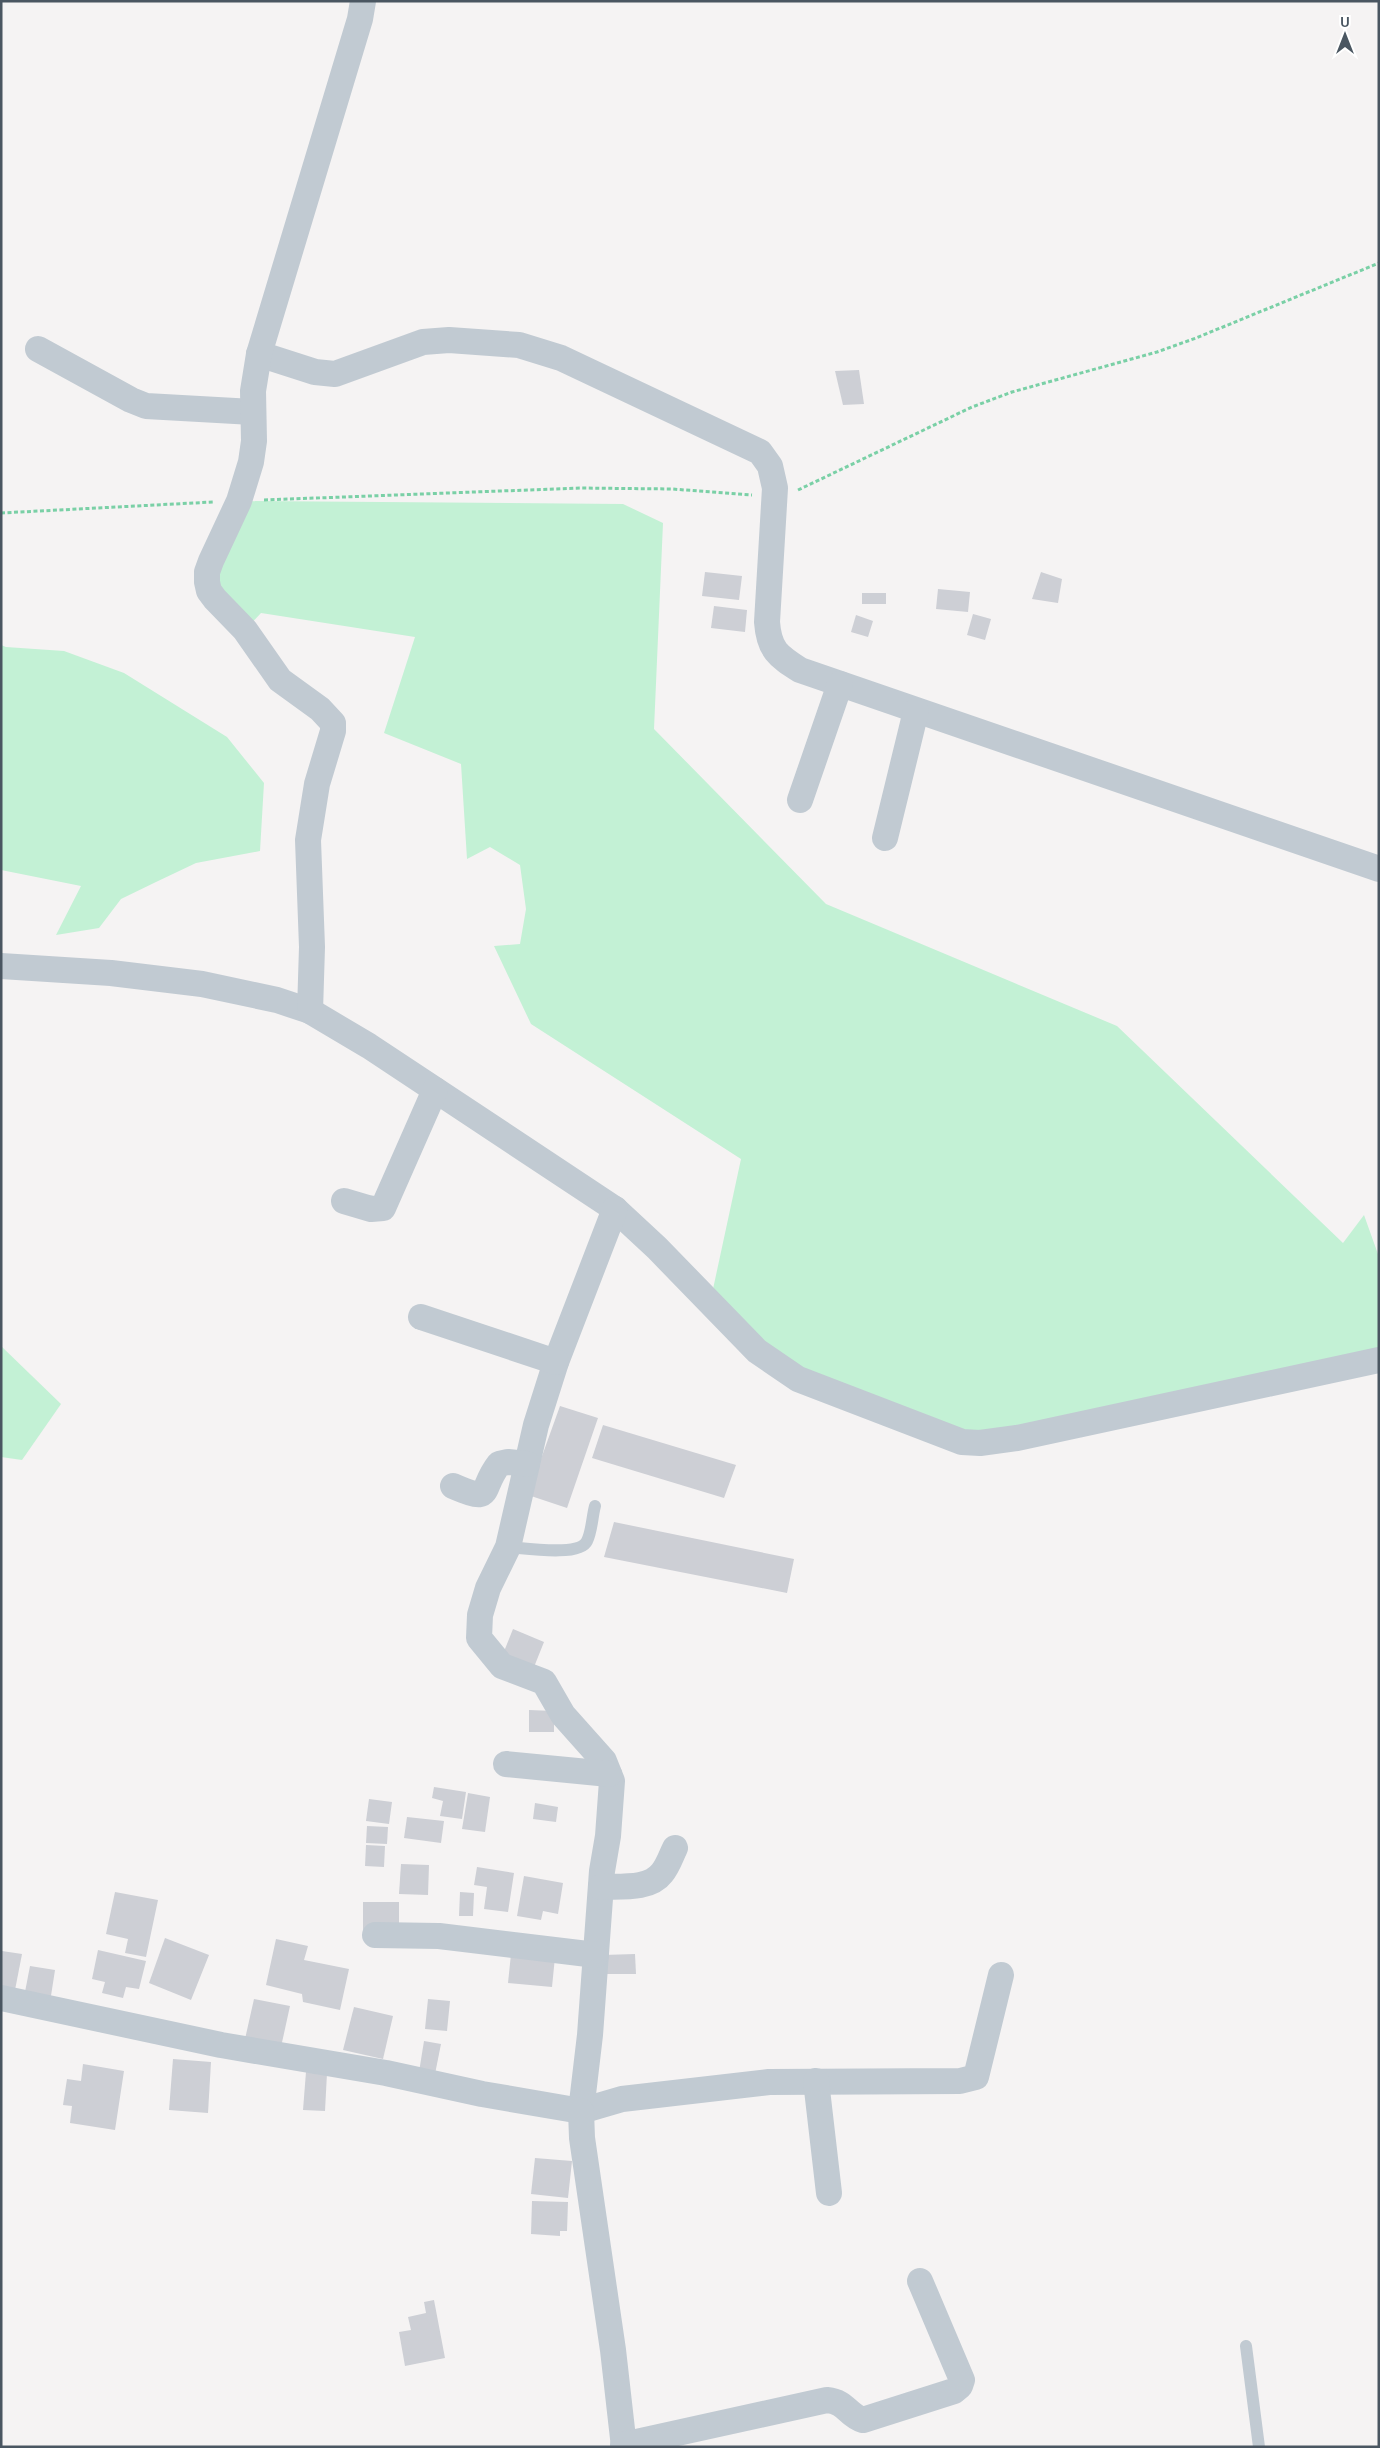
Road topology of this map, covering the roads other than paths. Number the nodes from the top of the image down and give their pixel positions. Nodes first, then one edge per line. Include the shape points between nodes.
1 (363, 1) edge
2 (38, 349) dead end
3 (259, 354) junction
4 (253, 412) junction
5 (840, 684) junction
6 (916, 711) junction
7 (800, 800) dead end
8 (885, 838) dead end
9 (1379, 869) edge
10 (1, 966) edge
11 (310, 1011) junction
12 (435, 1090) junction
13 (344, 1201) dead end
14 (615, 1209) junction
15 (421, 1317) dead end
16 (1379, 1360) edge
17 (556, 1362) junction
18 (527, 1464) junction
19 (453, 1486) dead end
20 (595, 1506) dead end
21 (508, 1547) junction
22 (506, 1764) dead end
23 (609, 1774) junction
24 (675, 1848) dead end
25 (601, 1887) junction
26 (375, 1935) dead end
27 (596, 1955) junction
28 (1001, 1975) dead end
29 (1, 1998) edge
30 (816, 2081) junction
31 (581, 2111) junction
32 (830, 2193) dead end
33 (920, 2280) dead end
34 (1246, 2346) dead end
35 (623, 2446) edge
36 (1259, 2447) edge

1 - 3 street
2 - 4 street via 146,406
3 - 4 street
3 - 5 street via 330,374 423,342 449,340 519,345 561,358 760,452 772,476 768,639 775,652 800,670
4 - 11 street via 254,441 245,484 207,572 209,591 245,630 280,680 320,709 333,723 317,784 308,840 312,946
5 - 6 street
5 - 7 street
6 - 8 street
6 - 9 street
10 - 11 street via 111,973 202,984
11 - 12 street
12 - 13 street via 383,1208 371,1209
12 - 14 street
14 - 16 street via 775,1366 798,1379 962,1442 1017,1438
14 - 17 street
15 - 17 street
17 - 18 street
18 - 19 street via 499,1464 486,1491 480,1496
18 - 21 street
20 - 21 lane via 587,1541 582,1547 539,1550
21 - 23 street via 488,1588 480,1615 479,1638 502,1666 544,1682 563,1715 604,1761
22 - 23 street
23 - 25 street via 612,1781
24 - 25 street via 662,1874 652,1881 634,1886
25 - 27 street
26 - 27 street via 439,1936
27 - 31 street
28 - 30 street via 976,2077 960,2081
29 - 31 street via 221,2045
30 - 31 street via 769,2082 622,2099
30 - 32 street
31 - 35 street
33 - 35 street via 962,2380 954,2391 864,2420 844,2404 827,2400
34 - 36 lane

